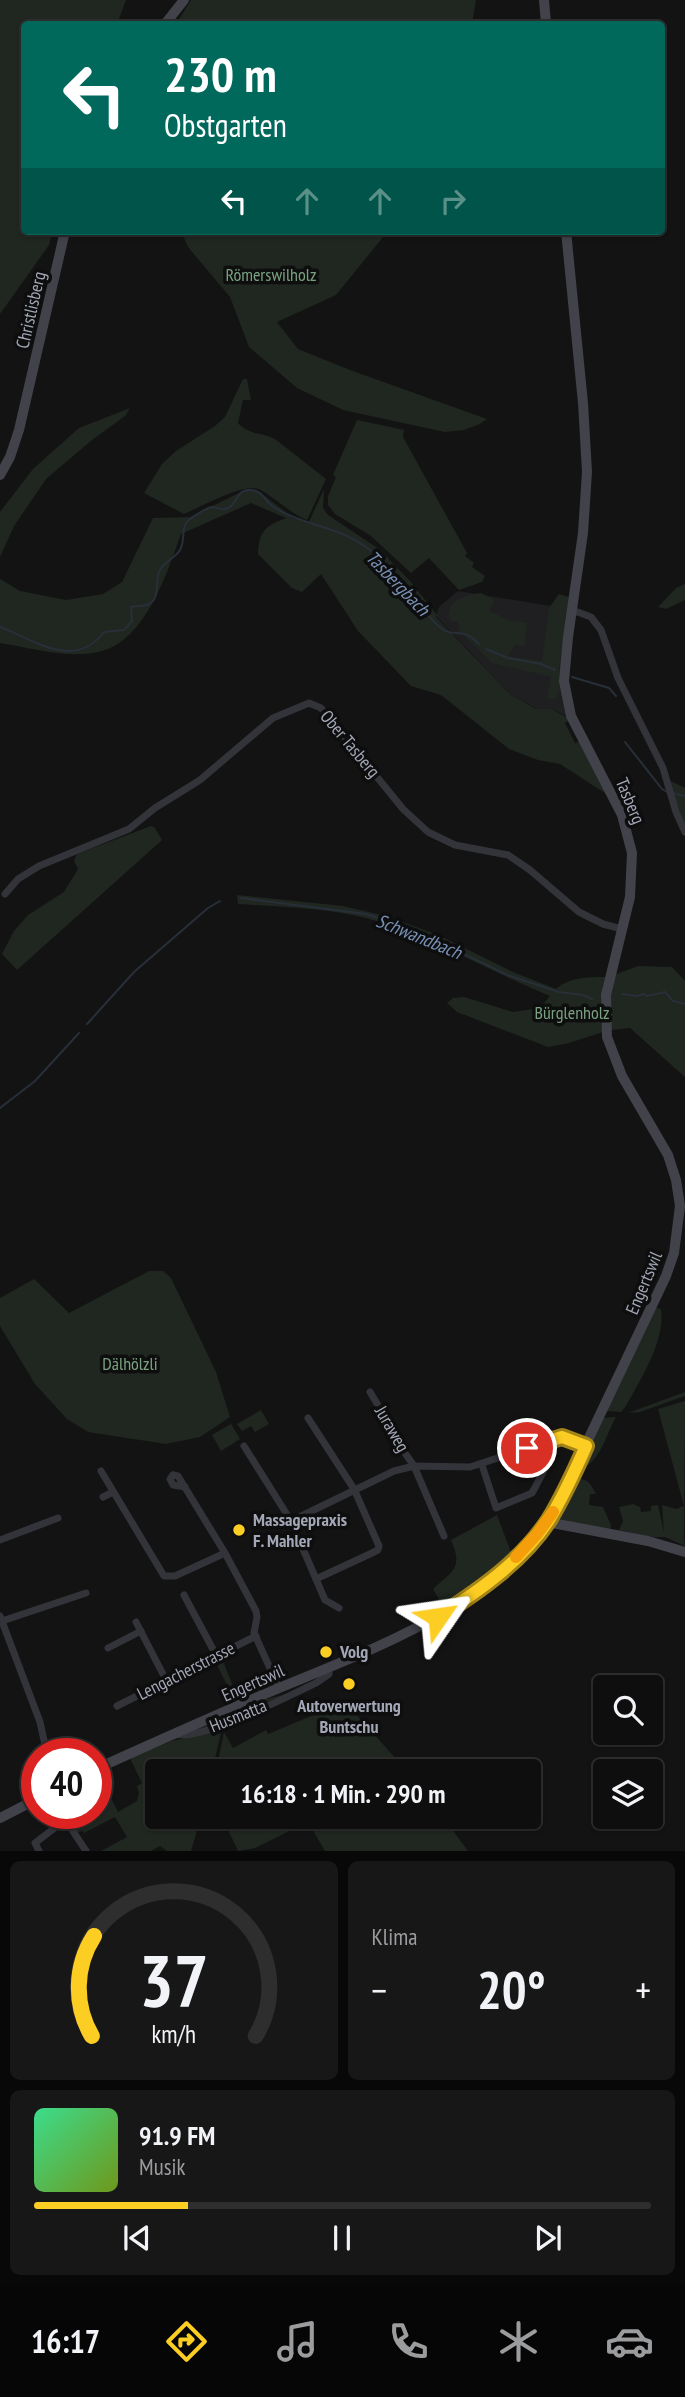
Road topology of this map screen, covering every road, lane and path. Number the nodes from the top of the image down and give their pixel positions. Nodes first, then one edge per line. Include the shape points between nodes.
1 (184, 0) edge
2 (544, 0) edge
3 (167, 21) edge
4 (546, 21) edge
5 (64, 235) edge
6 (566, 235) edge
7 (0, 475) edge
8 (572, 610) junction
9 (685, 832) edge
10 (5, 894) dead end
11 (622, 929) junction
12 (605, 1010) joint
13 (370, 1392) dead end
14 (308, 1418) dead end
15 (244, 1446) dead end
16 (586, 1446) junction
17 (482, 1465) junction
18 (547, 1465) dead end
19 (414, 1466) junction
20 (101, 1471) dead end
21 (185, 1487) dead end
22 (354, 1489) junction
23 (113, 1492) junction
24 (103, 1497) dead end
25 (58, 1518) dead end
26 (291, 1521) junction
27 (547, 1522) junction
28 (444, 1536) dead end
29 (0, 1540) edge
30 (685, 1552) edge
31 (225, 1553) junction
32 (316, 1579) junction
33 (86, 1593) dead end
34 (184, 1595) dead end
35 (339, 1608) dead end
36 (1, 1618) edge
37 (136, 1622) dead end
38 (141, 1631) junction
39 (256, 1636) junction
40 (108, 1647) dead end
41 (216, 1655) junction
42 (329, 1667) junction
43 (166, 1680) junction
44 (279, 1688) junction
45 (117, 1706) dead end
46 (176, 1734) junction
47 (44, 1738) edge
48 (112, 1762) edge
49 (21, 1807) edge
50 (0, 1818) edge
51 (50, 1829) edge
52 (71, 1829) edge
53 (39, 1851) edge
54 (86, 1851) edge

1 - 3 main road
2 - 4 main road
5 - 7 main road, Christlisberg via 16,440
6 - 8 main road, Tasberg via 587,472
8 - 9 street via 591,617 601,630 618,678 663,768
8 - 11 main road, Tasberg via 564,664 568,704 622,814 631,844 632,881
10 - 11 street, Ober Tasberg via 39,866 129,829 206,775 266,723 309,703 321,708 428,832 455,845 515,859 579,912
11 - 12 main road, Tasberg
12 - 16 main road, Engertswil via 613,1054 668,1155 680,1206 674,1254 666,1276
13 - 19 street, Juraweg
14 - 22 street
15 - 26 street
16 - 17 street via 562,1437
16 - 27 main road, Engertswil
17 - 18 street via 496,1508 532,1493
17 - 19 street
19 - 22 street
19 - 28 street, Juraweg
20 - 23 street
21 - 31 street
22 - 26 street
22 - 32 street via 379,1548
23 - 24 street
23 - 31 street via 165,1577
25 - 29 street
26 - 32 street
27 - 30 main road
27 - 42 main road, Engertswil via 496,1577 467,1598 433,1619
31 - 39 street via 256,1611
32 - 35 street via 326,1601
33 - 36 street
34 - 41 street
36 - 47 street
37 - 38 street
38 - 40 street
38 - 43 street
39 - 41 street, Lengacherstrasse
39 - 44 street
41 - 43 street, Lengacherstrasse
42 - 44 main road, Engertswil
42 - 46 street, Husmatta via 329,1674 316,1683 223,1725
43 - 45 street, Lengacherstrasse
44 - 46 main road, Engertswil
46 - 48 main road, Engertswil
49 - 50 main road
51 - 53 street via 35,1843
52 - 54 street

